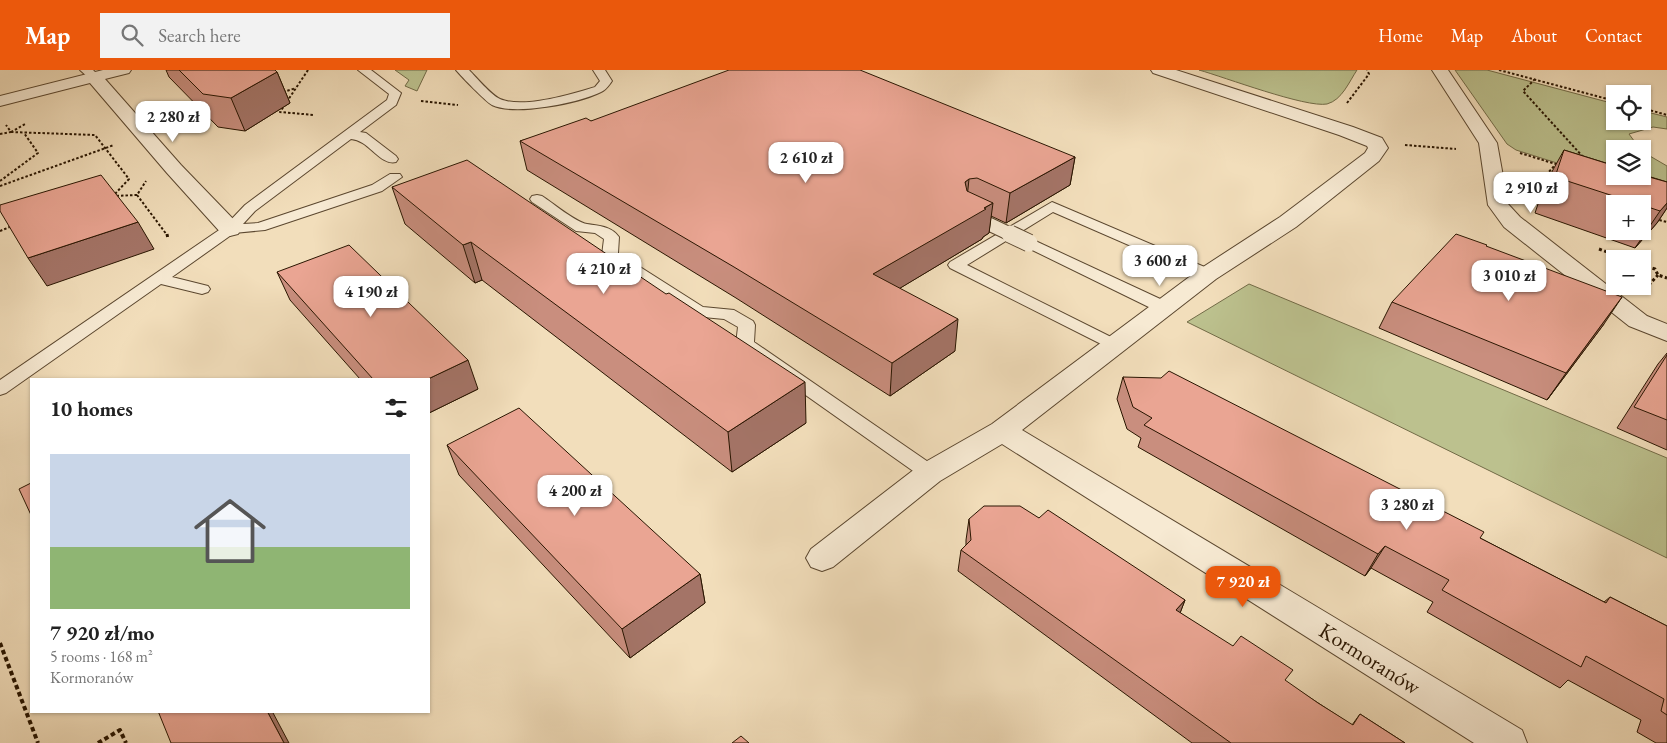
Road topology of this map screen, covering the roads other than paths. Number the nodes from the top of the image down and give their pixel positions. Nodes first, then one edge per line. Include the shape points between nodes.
1 (123, 70) edge
2 (364, 70) edge
3 (462, 70) edge
4 (599, 70) edge
5 (1159, 70) edge
6 (1440, 70) edge
7 (90, 74) edge
8 (0, 101) edge
9 (348, 135) junction
10 (391, 159) dead end
11 (395, 177) dead end
12 (537, 199) dead end
13 (970, 214) edge
14 (230, 229) junction
15 (1208, 274) junction
16 (160, 279) junction
17 (202, 289) dead end
18 (1165, 308) junction
19 (1667, 333) edge
20 (1116, 346) junction
21 (0, 389) edge
22 (1002, 431) junction
23 (930, 472) junction
24 (822, 558) dead end
25 (1508, 743) edge

1 - 7 street
2 - 9 lane via 395,93 392,102
3 - 4 lane via 496,102 517,105 548,104 599,89 606,81
5 - 15 street via 1325,124 1375,142 1378,148 1372,157 1288,222
6 - 19 street via 1490,148 1498,205 1512,222 1638,321
7 - 8 street
7 - 14 street
9 - 10 lane via 362,136
9 - 14 lane via 250,208
11 - 14 lane via 378,188 260,228
12 - 23 lane via 581,228 598,229 612,237 610,254 699,312 728,314 747,326 745,344
13 - 18 lane, bridge
14 - 16 lane
15 - 18 street
15 - 20 lane via 1052,206 956,265
16 - 17 lane
16 - 21 lane
18 - 20 street
20 - 22 street
22 - 23 street
22 - 25 street, Kormoranów
23 - 24 street

